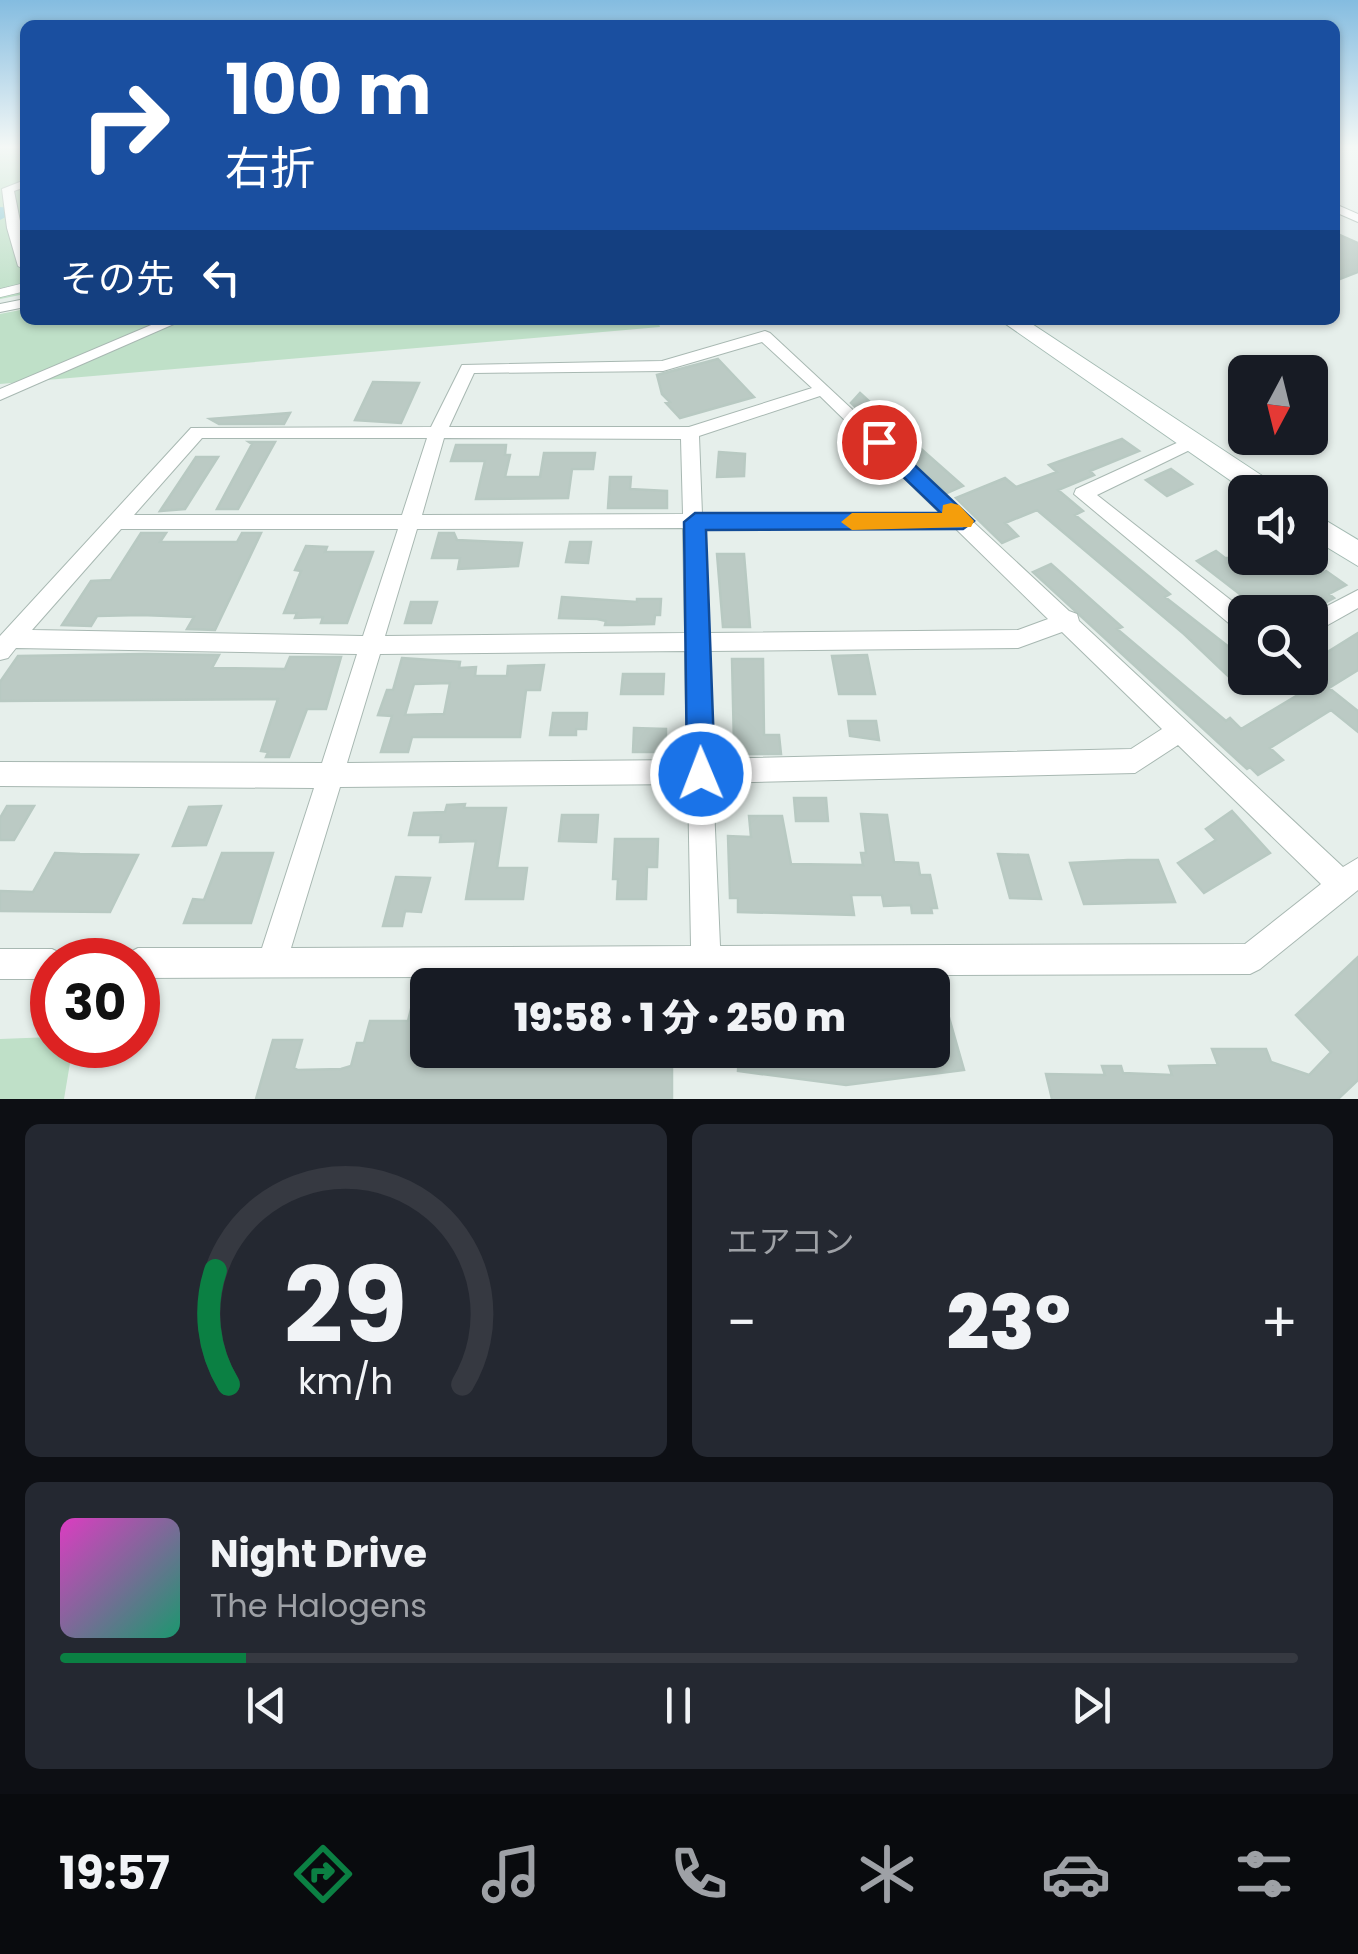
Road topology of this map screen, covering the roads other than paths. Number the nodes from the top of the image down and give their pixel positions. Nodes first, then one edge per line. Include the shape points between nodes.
1 (6, 197) edge
2 (20, 251) edge
3 (164, 325) edge
4 (1018, 325) edge
5 (823, 390) junction
6 (0, 395) edge
7 (438, 431) junction
8 (690, 432) junction
9 (1192, 442) junction
10 (1241, 475) edge
11 (963, 521) junction
12 (116, 522) junction
13 (410, 522) junction
14 (695, 522) junction
15 (1328, 534) edge
16 (1358, 554) edge
17 (1358, 598) edge
18 (1228, 610) edge
19 (1328, 616) edge
20 (1069, 620) junction
21 (698, 641) junction
22 (5, 645) edge
23 (371, 645) junction
24 (1180, 730) junction
25 (0, 774) edge
26 (701, 774) junction
27 (330, 778) junction
28 (1350, 878) edge
29 (706, 961) junction
30 (160, 963) edge
31 (272, 963) junction
32 (0, 964) edge
33 (30, 964) edge

1 - 2 street
3 - 6 street
4 - 9 street
5 - 7 street via 765,336 664,366 468,368
5 - 8 street
5 - 11 street
7 - 8 street
7 - 12 street via 197,432
7 - 13 street
8 - 14 street
9 - 10 street
9 - 18 street via 1083,494
11 - 14 street
11 - 20 street
12 - 13 street
12 - 22 street
13 - 14 street
13 - 23 street
14 - 21 street
15 - 16 street
17 - 19 street
20 - 21 street via 1018,639
20 - 24 street
21 - 23 street
21 - 26 street
22 - 23 street
23 - 27 street
24 - 26 street via 1135,760
24 - 28 street
25 - 27 street
26 - 27 street
26 - 29 street
27 - 31 street
28 - 29 street via 1250,959
29 - 31 street
30 - 31 street
32 - 33 street

